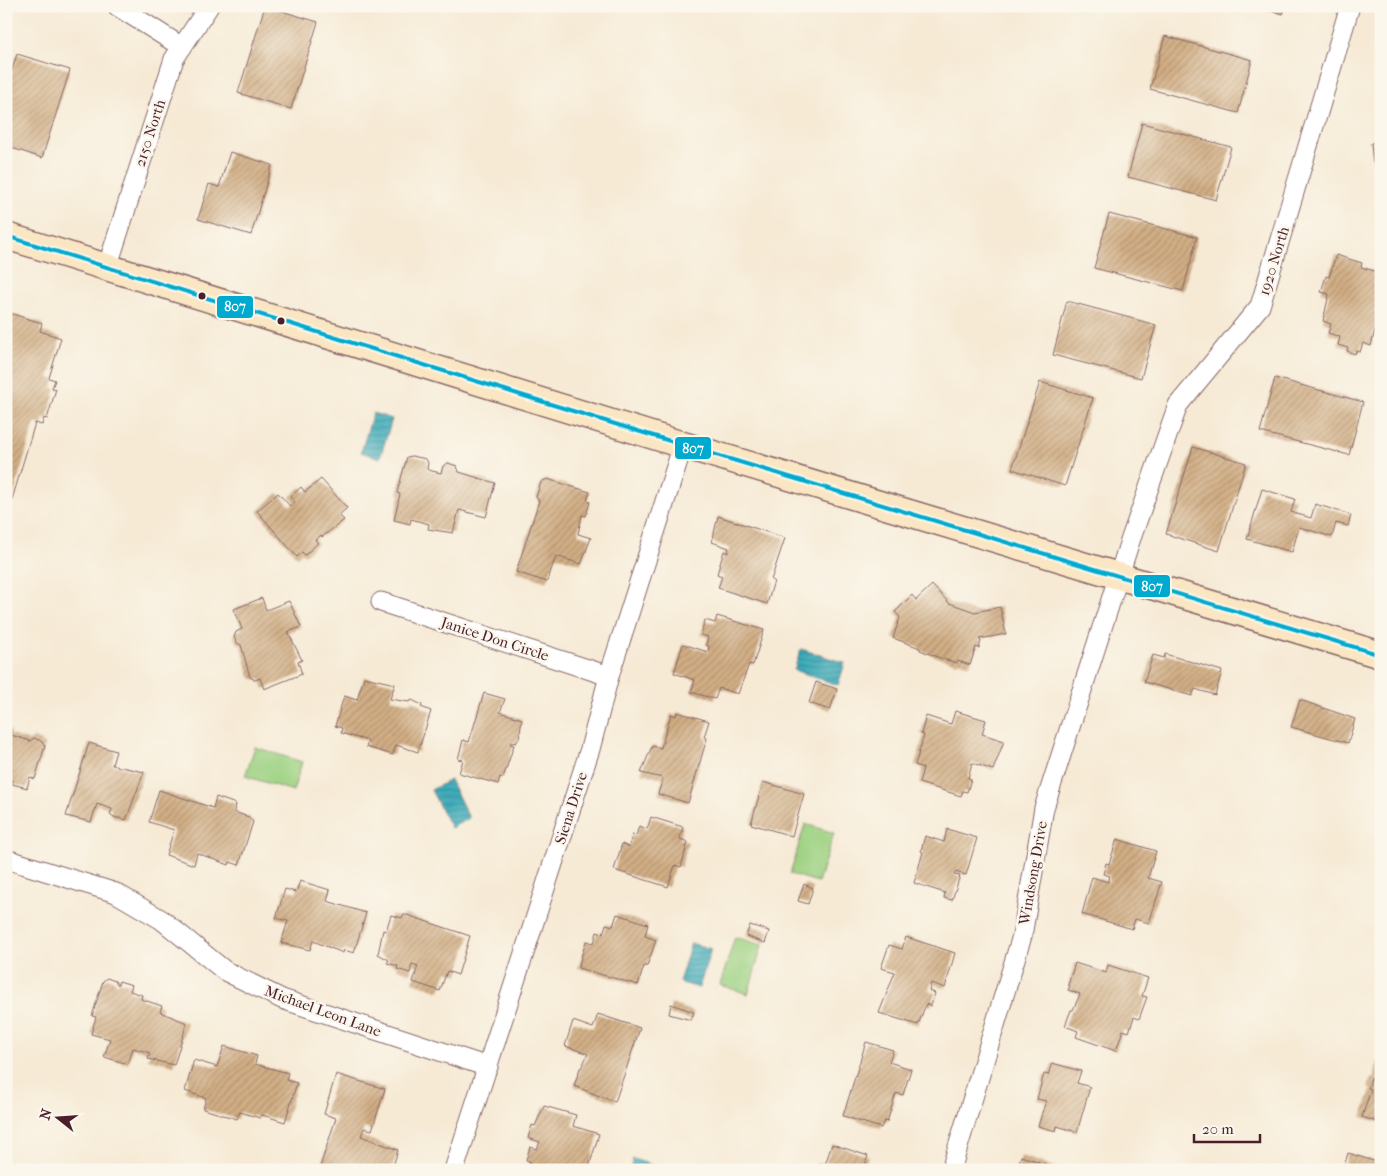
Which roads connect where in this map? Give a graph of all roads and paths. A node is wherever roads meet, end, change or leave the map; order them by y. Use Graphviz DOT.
graph roads {
  1 [pos="117,6"];
  2 [pos="208,6"];
  3 [pos="1350,6"];
  4 [pos="182,47"];
  5 [pos="6,236"];
  6 [pos="107,268"];
  7 [pos="683,445"];
  8 [pos="1118,576"];
  9 [pos="380,602"];
  10 [pos="1381,656"];
  11 [pos="608,676"];
  12 [pos="6,859"];
  13 [pos="488,1067"];
  14 [pos="454,1170"];
  15 [pos="951,1170"];
  1 -- 4 [label="street"];
  2 -- 4 [label="street, 2150 North"];
  3 -- 8 [label="street, 1920 North"];
  4 -- 6 [label="street, 2150 North"];
  5 -- 6 [label="main road"];
  6 -- 7 [label="main road"];
  7 -- 8 [label="main road"];
  7 -- 11 [label="street, Siena Drive"];
  8 -- 10 [label="main road"];
  8 -- 15 [label="street, Windsong Drive"];
  9 -- 11 [label="street, Janice Don Circle"];
  11 -- 13 [label="street, Siena Drive"];
  12 -- 13 [label="street, Michael Leon Lane"];
  13 -- 14 [label="street, Siena Drive"];
}
